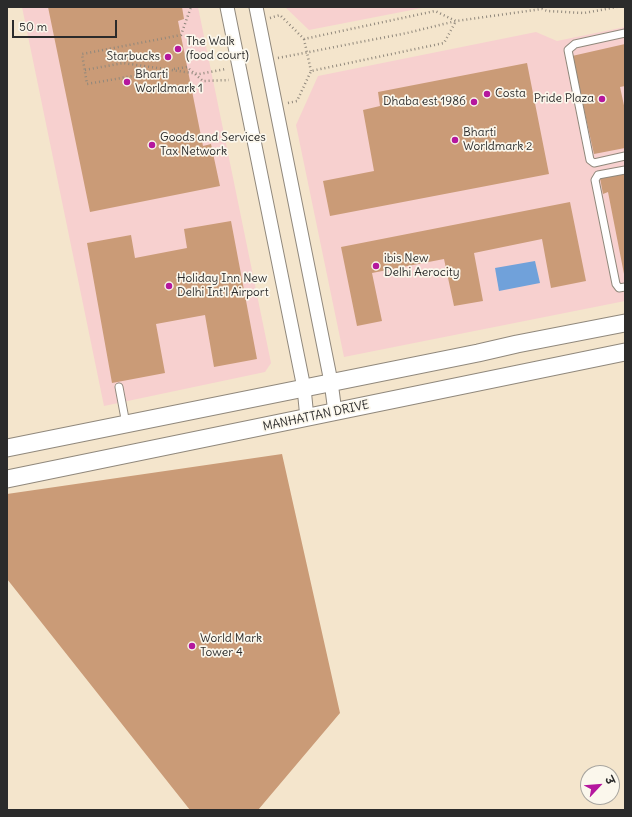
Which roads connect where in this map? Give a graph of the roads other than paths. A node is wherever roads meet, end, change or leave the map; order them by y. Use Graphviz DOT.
graph roads {
  1 [pos="227,7"];
  2 [pos="256,7"];
  3 [pos="625,33"];
  4 [pos="625,156"];
  5 [pos="625,170"];
  6 [pos="625,287"];
  7 [pos="625,324"];
  8 [pos="625,352"];
  9 [pos="331,382"];
  10 [pos="119,387"];
  11 [pos="304,388"];
  12 [pos="335,412"];
  13 [pos="307,418"];
  14 [pos="126,424"];
  15 [pos="7,448"];
  16 [pos="7,479"];
  1 -- 11 [label="street"];
  2 -- 9 [label="street"];
  3 -- 4 [label="lane"];
  5 -- 6 [label="lane"];
  7 -- 9 [label="street"];
  8 -- 12 [label="street, MANHATTAN DRIVE"];
  9 -- 11 [label="street"];
  9 -- 12 [label="street"];
  10 -- 14 [label="lane"];
  11 -- 13 [label="street"];
  11 -- 14 [label="street"];
  12 -- 13 [label="street, MANHATTAN DRIVE"];
  13 -- 16 [label="street, MANHATTAN DRIVE"];
  14 -- 15 [label="street"];
}
